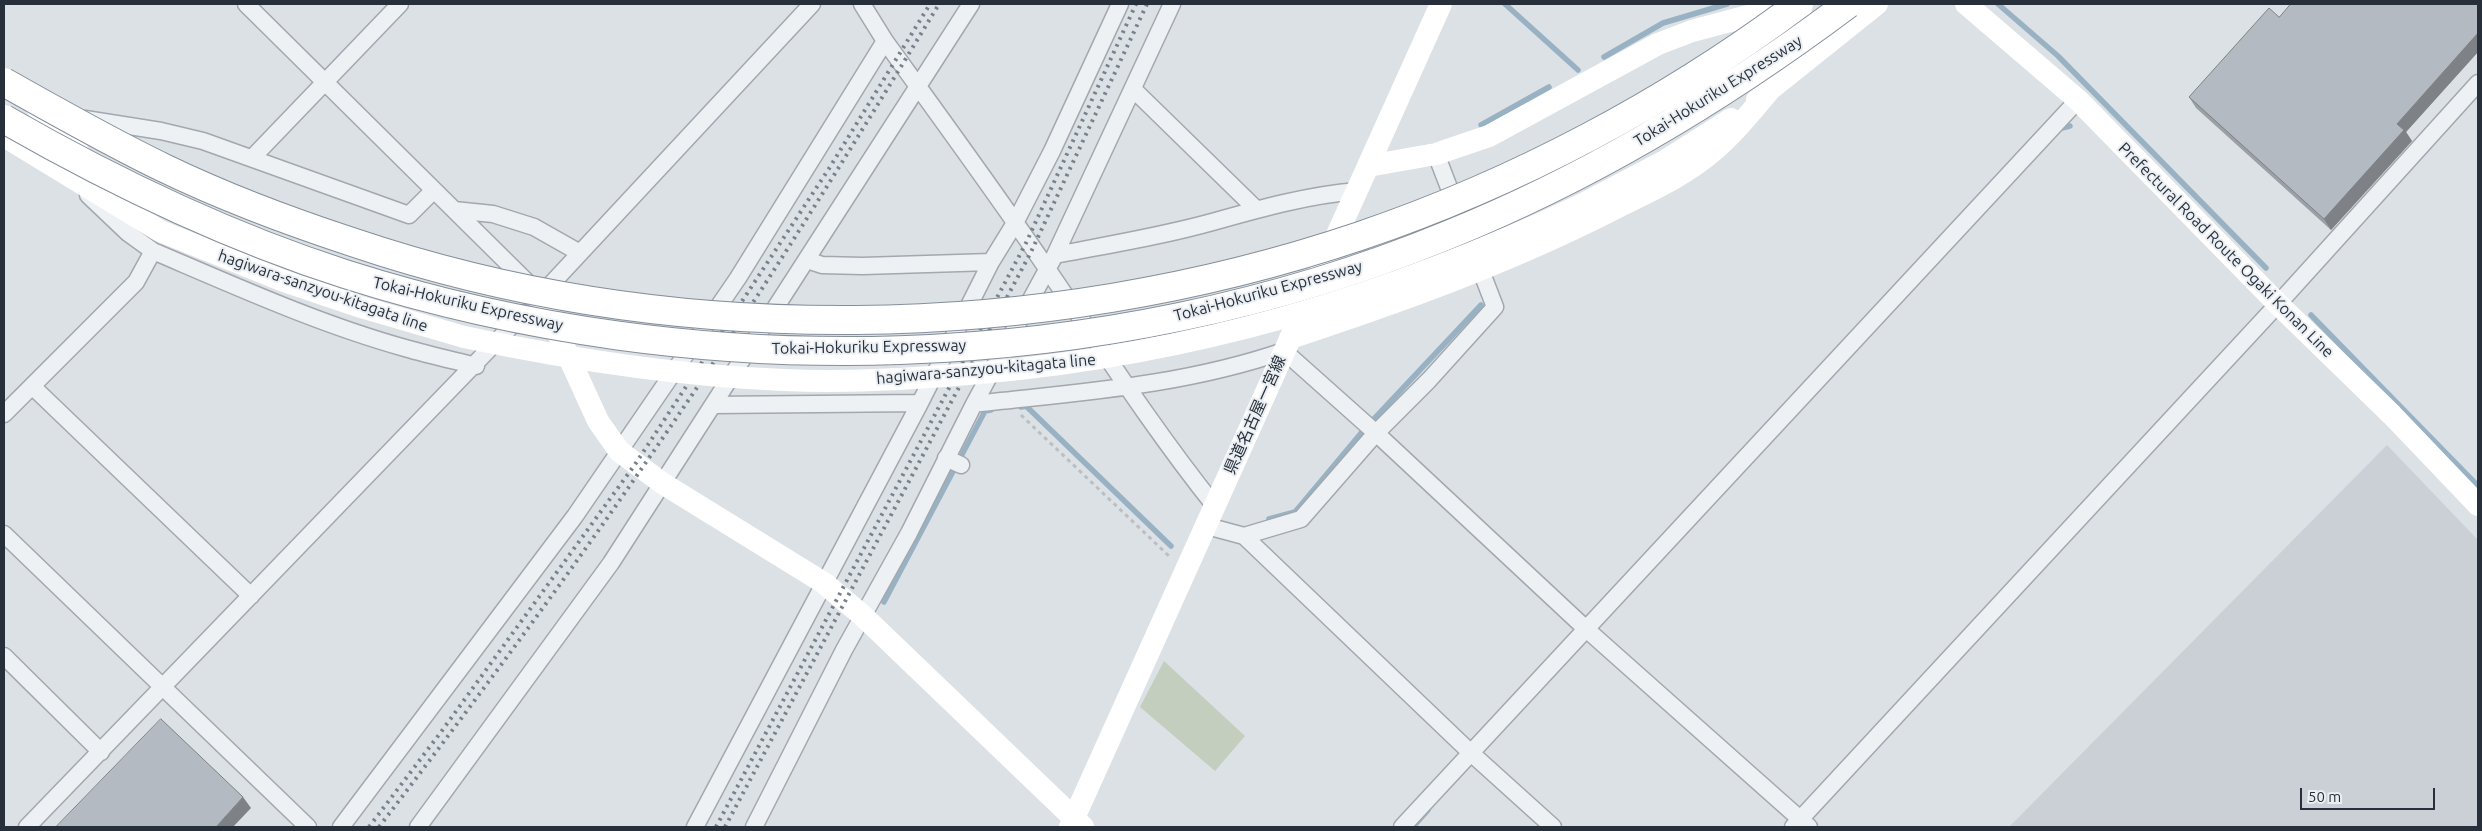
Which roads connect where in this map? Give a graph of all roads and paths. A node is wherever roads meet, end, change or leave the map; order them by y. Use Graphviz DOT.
graph roads {
  1 [pos="246,4"];
  2 [pos="400,4"];
  3 [pos="812,4"];
  4 [pos="862,4"];
  5 [pos="971,4"];
  6 [pos="1120,4"];
  7 [pos="1172,4"];
  8 [pos="1441,4"];
  9 [pos="1799,4"];
  10 [pos="1966,4"];
  11 [pos="1867,6"];
  12 [pos="1839,34"];
  13 [pos="885,41"];
  14 [pos="4,73"];
  15 [pos="324,81"];
  16 [pos="4,82"];
  17 [pos="2478,83"];
  18 [pos="918,87"];
  19 [pos="1133,89"];
  20 [pos="1768,92"];
  21 [pos="2078,100"];
  22 [pos="41,111"];
  23 [pos="4,119"];
  24 [pos="4,136"];
  25 [pos="1436,154"];
  26 [pos="253,157"];
  27 [pos="1368,166"];
  28 [pos="434,190"];
  29 [pos="1357,191"];
  30 [pos="1256,209"];
  31 [pos="454,210"];
  32 [pos="1015,223"];
  33 [pos="156,241"];
  34 [pos="580,253"];
  35 [pos="807,260"];
  36 [pos="991,262"];
  37 [pos="1051,262"];
  38 [pos="1482,270"];
  39 [pos="541,296"];
  40 [pos="2278,304"];
  41 [pos="1287,345"];
  42 [pos="476,366"];
  43 [pos="32,386"];
  44 [pos="1127,388"];
  45 [pos="920,403"];
  46 [pos="974,404"];
  47 [pos="713,405"];
  48 [pos="1018,412"];
  49 [pos="4,414"];
  50 [pos="1376,433"];
  51 [pos="619,450"];
  52 [pos="662,483"];
  53 [pos="1214,505"];
  54 [pos="2478,505"];
  55 [pos="1207,526"];
  56 [pos="4,534"];
  57 [pos="1244,536"];
  58 [pos="1186,572"];
  59 [pos="824,583"];
  60 [pos="251,596"];
  61 [pos="863,616"];
  62 [pos="1585,628"];
  63 [pos="4,656"];
  64 [pos="163,689"];
  65 [pos="101,752"];
  66 [pos="1471,753"];
  67 [pos="1075,824"];
  68 [pos="1801,825"];
  69 [pos="27,827"];
  70 [pos="308,827"];
  71 [pos="341,827"];
  72 [pos="418,827"];
  73 [pos="695,827"];
  74 [pos="754,827"];
  75 [pos="1402,827"];
  76 [pos="1554,827"];
  1 -- 15 [label="street"];
  2 -- 15 [label="street"];
  3 -- 34 [label="street"];
  4 -- 13 [label="street"];
  5 -- 18 [label="street"];
  6 -- 32 [label="street"];
  7 -- 19 [label="street"];
  8 -- 27 [label="main road, 県道名古屋一宮線"];
  9 -- 16 [label="highway, Tokai-Hokuriku Expressway, bridge"];
  10 -- 21 [label="main road, Prefectural Road Route Ogaki Konan Line"];
  11 -- 12 [label="main road, hagiwara-sanzyou-kitagata line"];
  11 -- 23 [label="highway, Tokai-Hokuriku Expressway, bridge"];
  12 -- 20 [label="main road, hagiwara-sanzyou-kitagata line"];
  12 -- 25 [label="main road"];
  13 -- 18 [label="street"];
  13 -- 51 [label="street"];
  14 -- 22 [label="main road, hagiwara-sanzyou-kitagata line"];
  15 -- 26 [label="street"];
  15 -- 28 [label="street"];
  17 -- 40 [label="street"];
  18 -- 32 [label="street"];
  18 -- 35 [label="street"];
  19 -- 30 [label="street"];
  19 -- 37 [label="street"];
  20 -- 33 [label="main road, hagiwara-sanzyou-kitagata line, bridge"];
  20 -- 38 [label="main road"];
  21 -- 40 [label="main road, Prefectural Road Route Ogaki Konan Line"];
  21 -- 62 [label="street"];
  22 -- 26 [label="street"];
  22 -- 33 [label="main road, hagiwara-sanzyou-kitagata line"];
  24 -- 33 [label="main road, hagiwara-sanzyou-kitagata line"];
  25 -- 27 [label="main road"];
  25 -- 38 [label="street"];
  26 -- 28 [label="street"];
  27 -- 29 [label="main road, 県道名古屋一宮線"];
  28 -- 31 [label="street"];
  29 -- 30 [label="street"];
  29 -- 41 [label="main road, 県道名古屋一宮線"];
  30 -- 37 [label="street"];
  31 -- 34 [label="street"];
  31 -- 39 [label="street"];
  32 -- 36 [label="street"];
  32 -- 37 [label="street"];
  33 -- 42 [label="street"];
  33 -- 43 [label="street"];
  34 -- 39 [label="street"];
  35 -- 36 [label="street"];
  35 -- 47 [label="street"];
  36 -- 45 [label="street"];
  37 -- 44 [label="street"];
  37 -- 46 [label="street"];
  38 -- 41 [label="main road"];
  38 -- 50 [label="street"];
  39 -- 42 [label="street"];
  39 -- 51 [label="main road"];
  40 -- 54 [label="main road, Prefectural Road Route Ogaki Konan Line"];
  40 -- 68 [label="street"];
  41 -- 44 [label="street"];
  41 -- 50 [label="street"];
  41 -- 53 [label="main road, 県道名古屋一宮線"];
  42 -- 60 [label="street"];
  43 -- 49 [label="street"];
  43 -- 60 [label="street"];
  44 -- 46 [label="street"];
  44 -- 53 [label="street"];
  45 -- 47 [label="street"];
  45 -- 59 [label="street"];
  46 -- 61 [label="street"];
  47 -- 52 [label="street"];
  48 -- 58 [label="path"];
  50 -- 57 [label="street"];
  50 -- 62 [label="street"];
  51 -- 52 [label="main road"];
  51 -- 71 [label="street"];
  52 -- 59 [label="main road"];
  52 -- 72 [label="street"];
  53 -- 55 [label="main road, 県道名古屋一宮線"];
  55 -- 57 [label="street"];
  55 -- 58 [label="main road, 県道名古屋一宮線"];
  56 -- 64 [label="street"];
  57 -- 66 [label="street"];
  58 -- 67 [label="main road, 県道名古屋一宮線"];
  59 -- 61 [label="main road"];
  59 -- 73 [label="street"];
  60 -- 64 [label="street"];
  61 -- 67 [label="main road"];
  61 -- 74 [label="street"];
  62 -- 66 [label="street"];
  62 -- 68 [label="street"];
  63 -- 65 [label="street"];
  64 -- 65 [label="street"];
  64 -- 70 [label="street"];
  65 -- 69 [label="street"];
  66 -- 75 [label="street"];
  66 -- 76 [label="street"];
}
